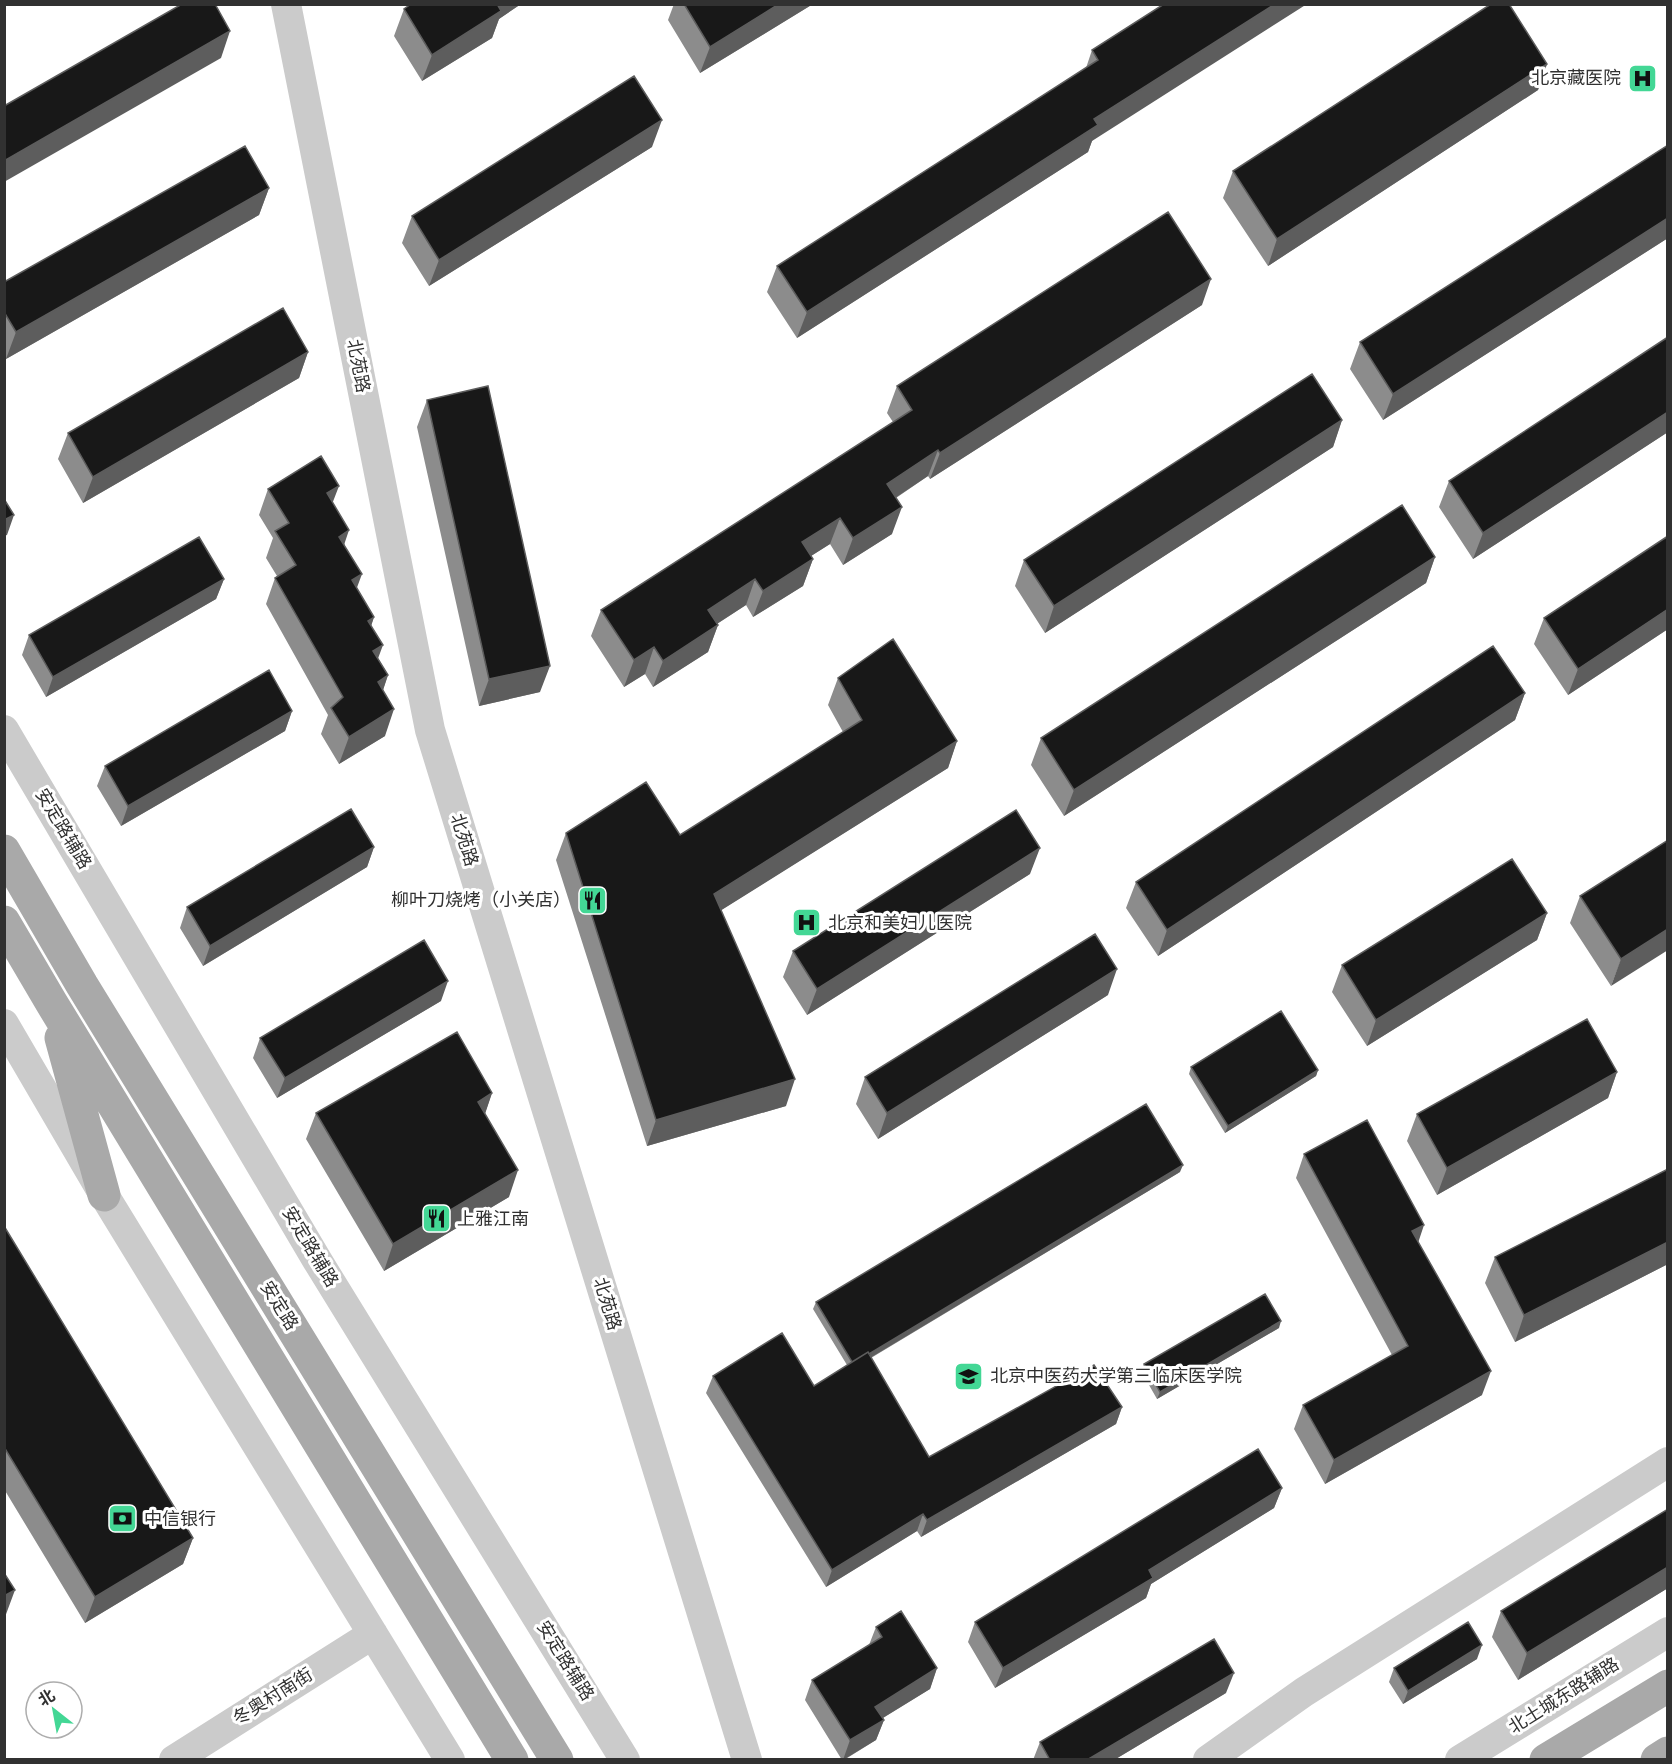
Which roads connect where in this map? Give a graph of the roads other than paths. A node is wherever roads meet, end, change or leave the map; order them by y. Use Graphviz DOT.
graph roads {
  1 [pos="286,4"];
  2 [pos="4,730"];
  3 [pos="4,851"];
  4 [pos="4,922"];
  5 [pos="51,1002"];
  6 [pos="4,1024"];
  7 [pos="104,1196"];
  8 [pos="1668,1462"];
  9 [pos="1668,1632"];
  10 [pos="373,1634"];
  11 [pos="1668,1686"];
  12 [pos="1668,1753"];
  13 [pos="174,1760"];
  14 [pos="450,1760"];
  15 [pos="512,1760"];
  16 [pos="557,1760"];
  17 [pos="625,1760"];
  18 [pos="747,1760"];
  19 [pos="1209,1760"];
  20 [pos="1460,1760"];
  21 [pos="1546,1760"];
  22 [pos="1657,1760"];
  1 -- 18 [label="street, 北苑路"];
  2 -- 17 [label="street, 安定路辅路"];
  3 -- 16 [label="main road, 安定路"];
  4 -- 5 [label="main road, 安定路"];
  5 -- 7 [label="main road"];
  5 -- 15 [label="main road, 安定路"];
  6 -- 7 [label="street"];
  7 -- 10 [label="street"];
  8 -- 19 [label="street"];
  9 -- 20 [label="street, 北土城东路辅路"];
  10 -- 13 [label="street, 冬奥村南街"];
  10 -- 14 [label="street"];
  11 -- 21 [label="main road"];
  12 -- 22 [label="main road"];
}
